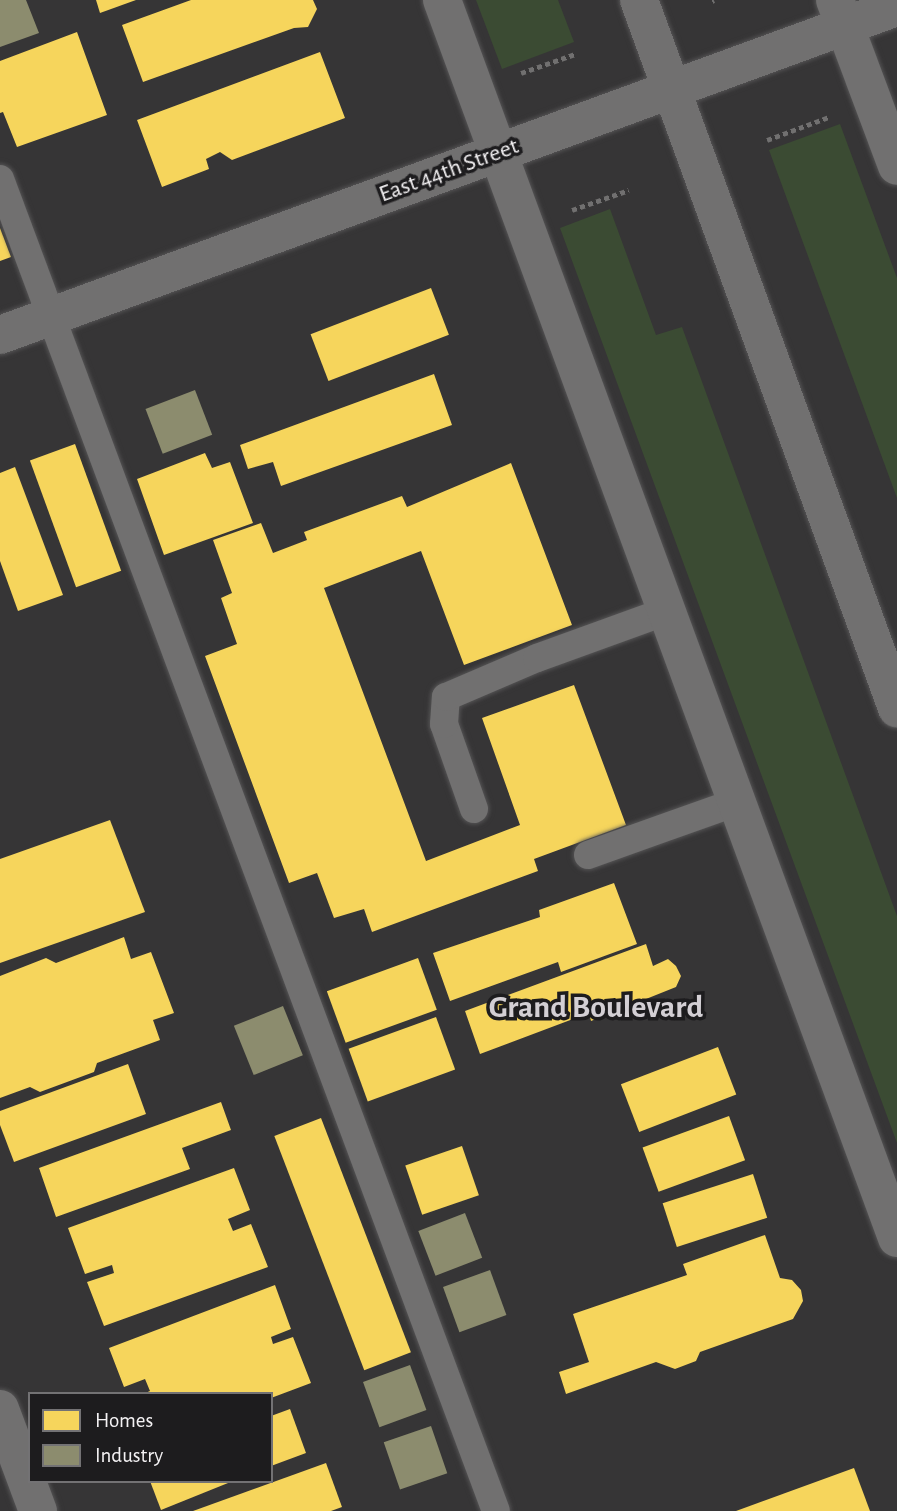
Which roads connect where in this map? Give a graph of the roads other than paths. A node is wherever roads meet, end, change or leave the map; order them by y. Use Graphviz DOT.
graph roads {
  1 [pos="442,0"];
  2 [pos="639,0"];
  3 [pos="897,7"];
  4 [pos="840,13"];
  5 [pos="673,89"];
  6 [pos="498,153"];
  7 [pos="897,166"];
  8 [pos="0,179"];
  9 [pos="51,317"];
  10 [pos="0,335"];
  11 [pos="667,611"];
  12 [pos="897,709"];
  13 [pos="737,802"];
  14 [pos="474,809"];
  15 [pos="588,855"];
  16 [pos="897,1238"];
  17 [pos="0,1409"];
  18 [pos="38,1511"];
  19 [pos="496,1511"];
  1 -- 6 [label="street"];
  2 -- 5 [label="street"];
  3 -- 4 [label="street, East 44th Street"];
  4 -- 5 [label="street, East 44th Street"];
  4 -- 7 [label="street"];
  5 -- 6 [label="street, East 44th Street"];
  5 -- 12 [label="street"];
  6 -- 9 [label="street, East 44th Street"];
  6 -- 11 [label="street"];
  8 -- 9 [label="lane"];
  9 -- 10 [label="street, East 44th Street"];
  9 -- 19 [label="lane"];
  11 -- 13 [label="street"];
  11 -- 14 [label="lane"];
  13 -- 15 [label="lane"];
  13 -- 16 [label="street"];
  17 -- 18 [label="street"];
}
